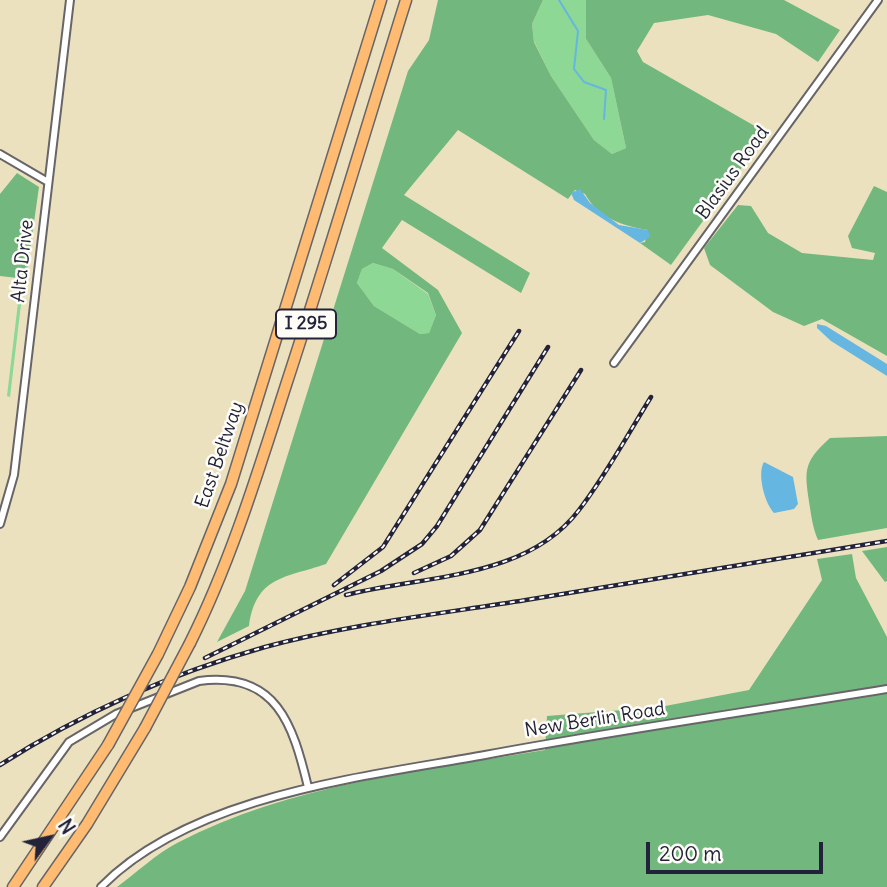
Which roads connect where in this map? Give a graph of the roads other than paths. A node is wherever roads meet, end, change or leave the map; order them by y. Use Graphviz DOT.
graph roads {
  1 [pos="70,0"];
  2 [pos="381,0"];
  3 [pos="406,0"];
  4 [pos="878,0"];
  5 [pos="0,154"];
  6 [pos="48,182"];
  7 [pos="614,363"];
  8 [pos="0,524"];
  9 [pos="887,690"];
  10 [pos="308,787"];
  11 [pos="0,837"];
  12 [pos="14,886"];
  13 [pos="44,887"];
  14 [pos="101,887"];
  1 -- 6 [label="street, Alta Drive"];
  2 -- 12 [label="highway, East Beltway / I 295, bridge"];
  3 -- 13 [label="highway, I 295, bridge"];
  4 -- 7 [label="street, Blasius Road"];
  5 -- 6 [label="street"];
  6 -- 8 [label="street, Alta Drive"];
  9 -- 10 [label="street, New Berlin Road"];
  10 -- 11 [label="street"];
  10 -- 14 [label="street, New Berlin Road"];
}
